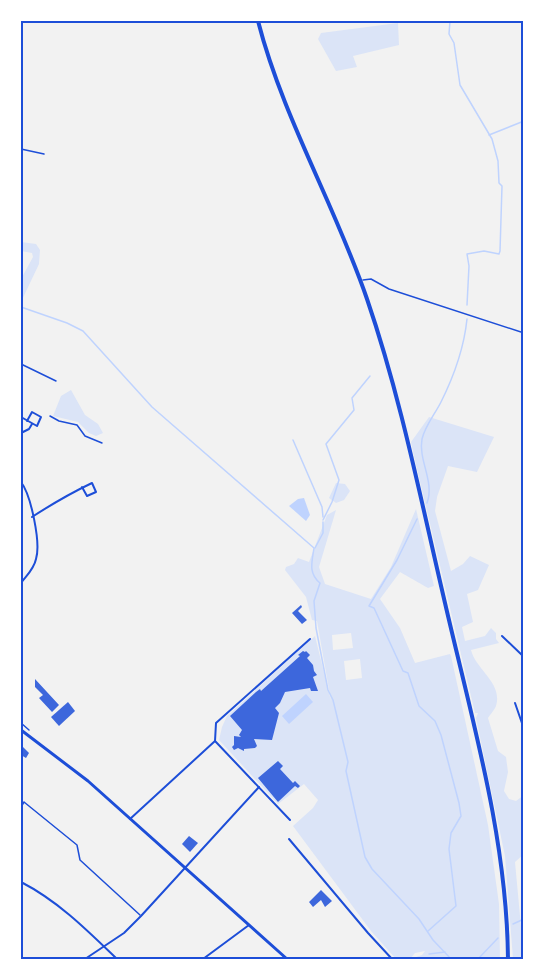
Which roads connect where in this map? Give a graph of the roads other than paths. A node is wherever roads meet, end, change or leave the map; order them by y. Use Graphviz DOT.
graph roads {
  1 [pos="258,21"];
  2 [pos="21,149"];
  3 [pos="44,154"];
  4 [pos="21,364"];
  5 [pos="56,381"];
  6 [pos="21,417"];
  7 [pos="27,421"];
  8 [pos="32,423"];
  9 [pos="21,433"];
  10 [pos="21,482"];
  11 [pos="82,487"];
  12 [pos="32,517"];
  13 [pos="21,582"];
  14 [pos="502,636"];
  15 [pos="310,639"];
  16 [pos="524,657"];
  17 [pos="515,703"];
  18 [pos="523,720"];
  19 [pos="524,729"];
  20 [pos="21,730"];
  21 [pos="215,741"];
  22 [pos="259,787"];
  23 [pos="21,807"];
  24 [pos="130,819"];
  25 [pos="290,820"];
  26 [pos="289,839"];
  27 [pos="185,868"];
  28 [pos="21,882"];
  29 [pos="141,916"];
  30 [pos="249,925"];
  31 [pos="105,947"];
  32 [pos="85,959"];
  33 [pos="117,959"];
  34 [pos="203,959"];
  35 [pos="287,959"];
  36 [pos="392,959"];
  37 [pos="508,959"];
  1 -- 37 [label="main road"];
  2 -- 3 [label="lane"];
  4 -- 5 [label="lane"];
  6 -- 7 [label="street"];
  7 -- 8 [label="street"];
  7 -- 8 [label="street"];
  8 -- 9 [label="street"];
  10 -- 12 [label="street"];
  11 -- 11 [label="street"];
  11 -- 12 [label="street"];
  12 -- 13 [label="street"];
  14 -- 16 [label="street"];
  15 -- 21 [label="street"];
  17 -- 18 [label="street"];
  18 -- 19 [label="street"];
  20 -- 24 [label="main road"];
  21 -- 22 [label="street"];
  21 -- 24 [label="street"];
  22 -- 25 [label="street"];
  22 -- 27 [label="street"];
  23 -- 29 [label="lane"];
  24 -- 27 [label="main road"];
  26 -- 36 [label="street"];
  27 -- 29 [label="street"];
  27 -- 30 [label="main road"];
  28 -- 31 [label="street"];
  29 -- 31 [label="street"];
  30 -- 34 [label="street"];
  30 -- 35 [label="main road"];
  31 -- 32 [label="street"];
  31 -- 33 [label="street"];
}
